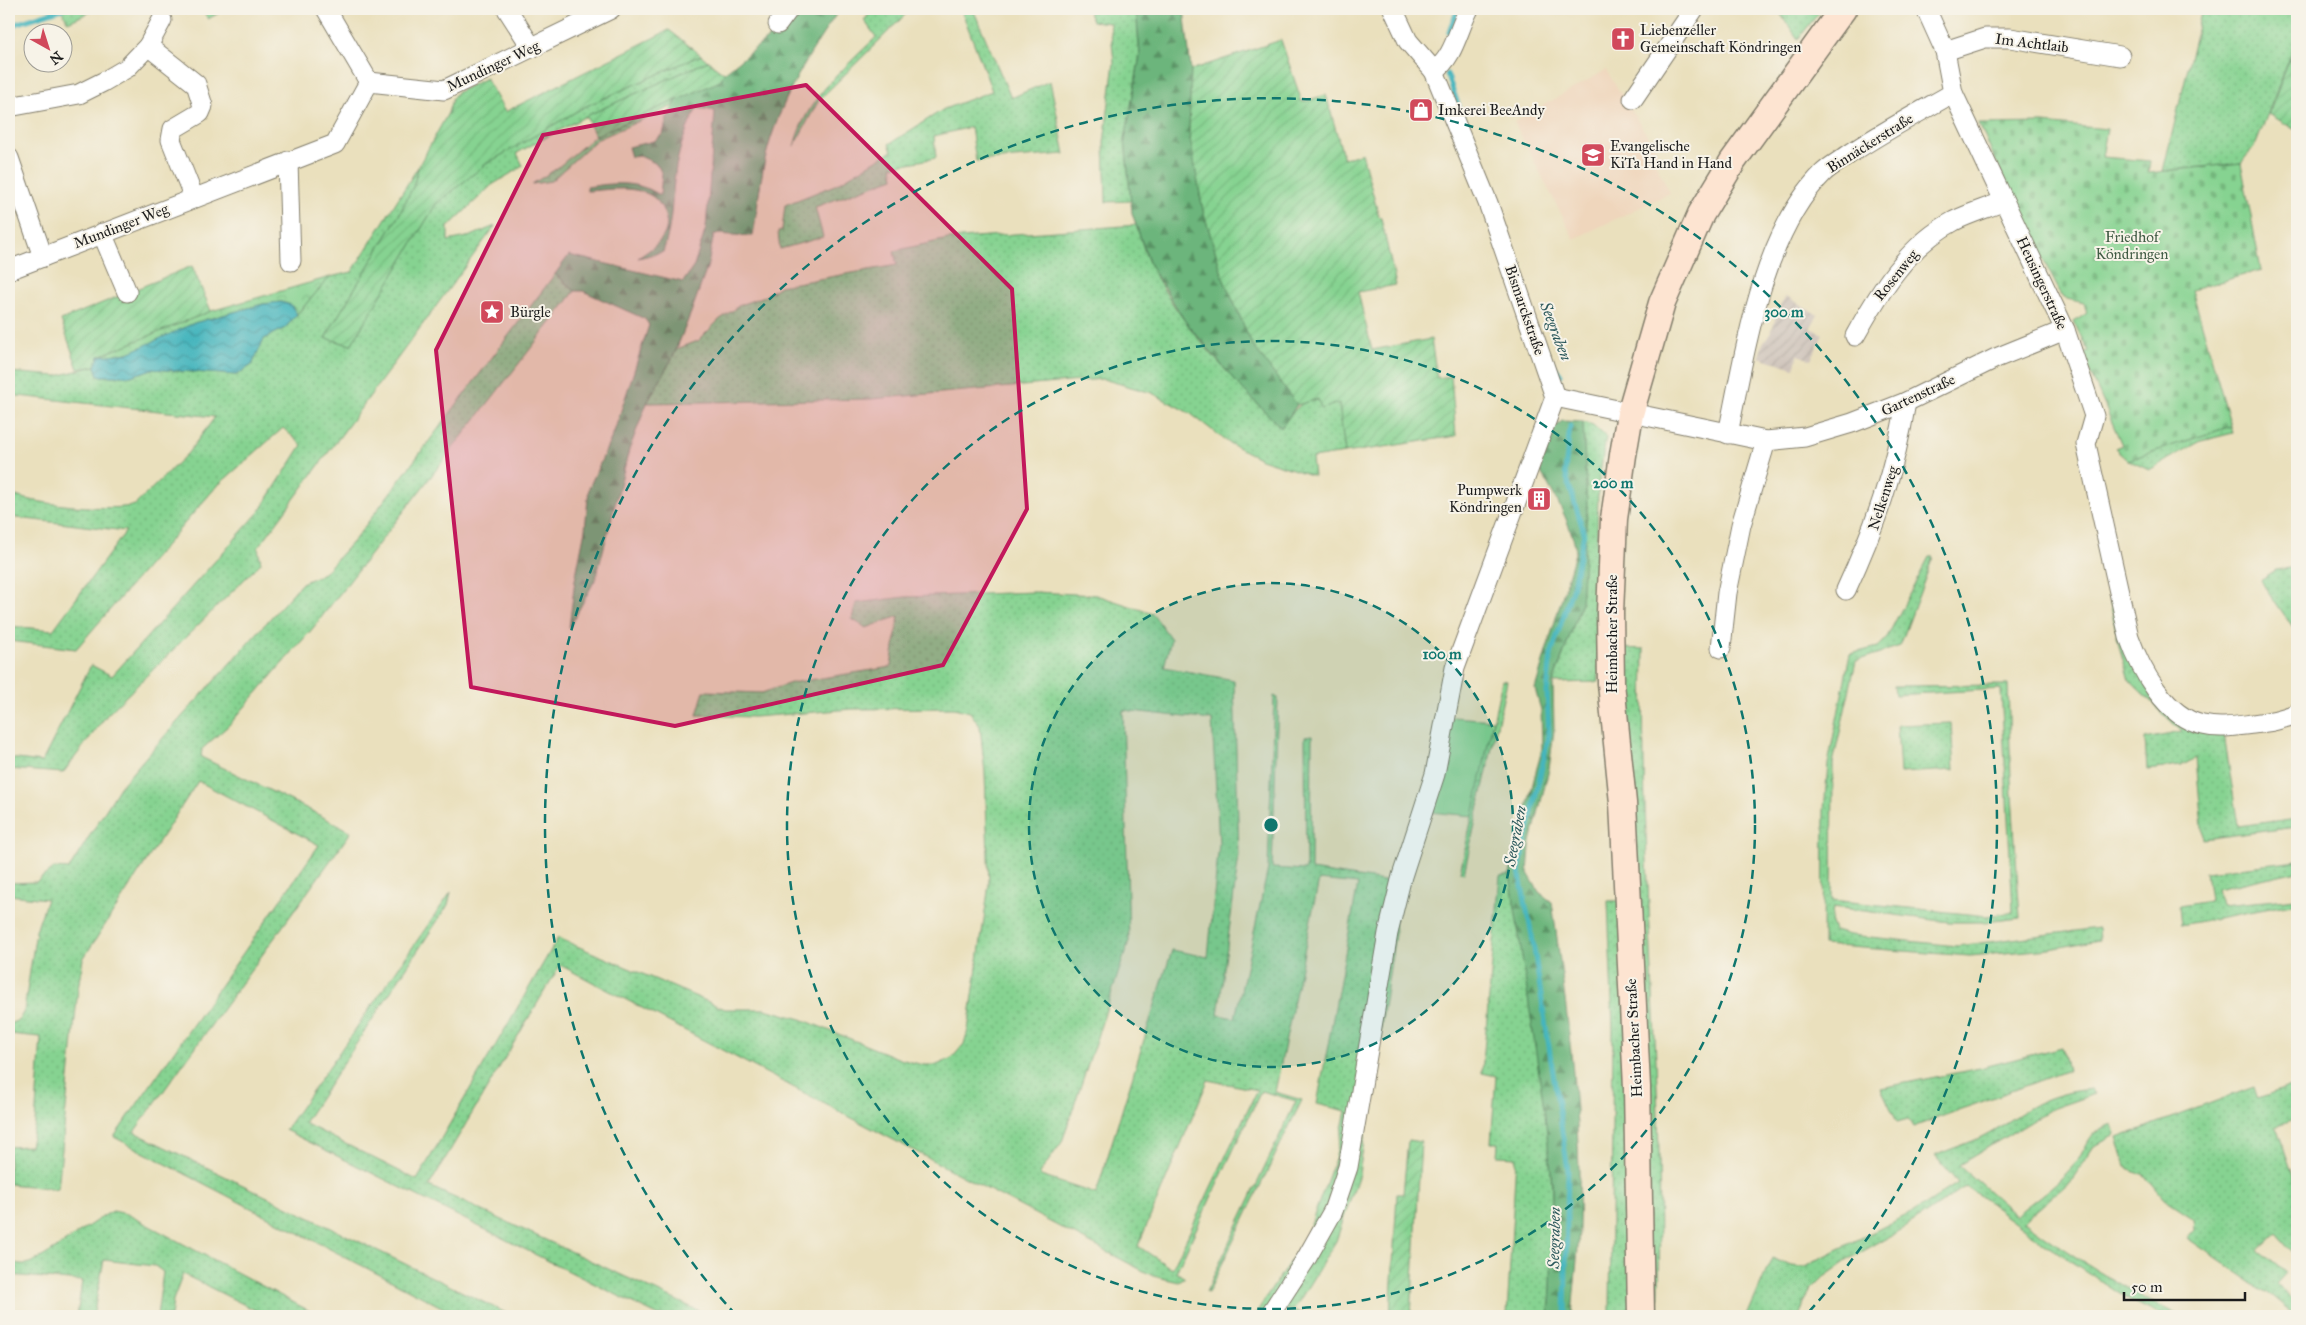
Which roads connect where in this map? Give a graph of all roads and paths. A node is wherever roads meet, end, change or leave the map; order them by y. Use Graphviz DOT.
graph roads {
  1 [pos="326,9"];
  2 [pos="508,9"];
  3 [pos="611,9"];
  4 [pos="789,9"];
  5 [pos="1394,9"];
  6 [pos="1469,9"];
  7 [pos="1694,9"];
  8 [pos="1843,9"];
  9 [pos="1926,9"];
  10 [pos="162,20"];
  11 [pos="778,24"];
  12 [pos="148,46"];
  13 [pos="532,48"];
  14 [pos="1945,51"];
  15 [pos="2120,56"];
  16 [pos="1434,71"];
  17 [pos="369,82"];
  18 [pos="1953,93"];
  19 [pos="1633,99"];
  20 [pos="9,107"];
  21 [pos="288,161"];
  22 [pos="10,168"];
  23 [pos="194,198"];
  24 [pos="2004,201"];
  25 [pos="102,233"];
  26 [pos="43,257"];
  27 [pos="291,261"];
  28 [pos="9,270"];
  29 [pos="126,292"];
  30 [pos="2065,330"];
  31 [pos="1855,336"];
  32 [pos="1555,397"];
  33 [pos="1906,402"];
  34 [pos="1630,414"];
  35 [pos="1728,434"];
  36 [pos="1766,440"];
  37 [pos="1846,590"];
  38 [pos="1721,648"];
  39 [pos="2297,713"];
  40 [pos="1269,1316"];
  41 [pos="1641,1316"];
  1 -- 17 [label="street"];
  2 -- 13 [label="street"];
  3 -- 13 [label="street, Mundinger Weg"];
  4 -- 11 [label="street"];
  5 -- 16 [label="street, Bismarckstraße"];
  6 -- 16 [label="street"];
  7 -- 19 [label="street"];
  8 -- 34 [label="street, Heimbacher Straße"];
  9 -- 14 [label="street, Heusingerstraße"];
  10 -- 12 [label="street"];
  12 -- 20 [label="street"];
  12 -- 23 [label="street"];
  13 -- 17 [label="street, Mundinger Weg"];
  14 -- 15 [label="street, Im Achtlaib"];
  14 -- 18 [label="street, Heusingerstraße"];
  16 -- 32 [label="street, Bismarckstraße"];
  17 -- 21 [label="street, Mundinger Weg"];
  18 -- 24 [label="street, Heusingerstraße"];
  18 -- 35 [label="street, Binnäckerstraße"];
  21 -- 23 [label="street, Mundinger Weg"];
  21 -- 27 [label="street"];
  22 -- 26 [label="street"];
  23 -- 25 [label="street, Mundinger Weg"];
  24 -- 30 [label="street, Heusingerstraße"];
  24 -- 31 [label="street, Rosenweg"];
  25 -- 26 [label="street, Mundinger Weg"];
  25 -- 29 [label="street"];
  26 -- 28 [label="street, Mundinger Weg"];
  30 -- 33 [label="street, Gartenstraße"];
  30 -- 39 [label="street, Heusingerstraße"];
  32 -- 34 [label="street, Gartenstraße"];
  32 -- 40 [label="street"];
  33 -- 36 [label="street, Gartenstraße"];
  33 -- 37 [label="street, Nelkenweg"];
  34 -- 35 [label="street, Gartenstraße"];
  34 -- 41 [label="street, Heimbacher Straße"];
  35 -- 36 [label="street, Gartenstraße"];
  36 -- 38 [label="street"];
}
